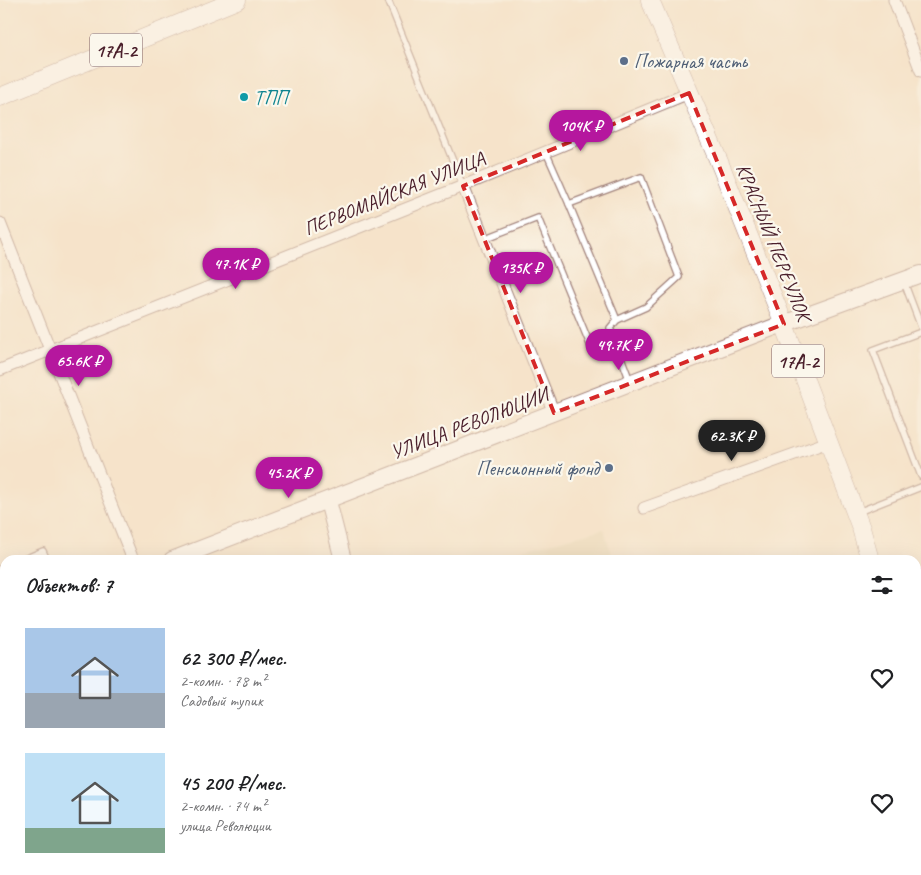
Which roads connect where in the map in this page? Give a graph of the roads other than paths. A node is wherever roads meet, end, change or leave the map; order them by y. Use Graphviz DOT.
graph roads {
  1 [pos="237,0"];
  2 [pos="388,0"];
  3 [pos="650,0"];
  4 [pos="894,0"];
  5 [pos="918,54"];
  6 [pos="921,71"];
  7 [pos="689,94"];
  8 [pos="0,97"];
  9 [pos="546,152"];
  10 [pos="463,186"];
  11 [pos="569,204"];
  12 [pos="0,223"];
  13 [pos="484,239"];
  14 [pos="921,274"];
  15 [pos="903,280"];
  16 [pos="617,320"];
  17 [pos="784,324"];
  18 [pos="921,327"];
  19 [pos="921,332"];
  20 [pos="616,346"];
  21 [pos="50,349"];
  22 [pos="0,370"];
  23 [pos="631,383"];
  24 [pos="554,413"];
  25 [pos="828,442"];
  26 [pos="921,476"];
  27 [pos="921,487"];
  28 [pos="328,501"];
  29 [pos="644,508"];
  30 [pos="855,512"];
  31 [pos="34,555"];
  32 [pos="45,555"];
  33 [pos="131,555"];
  34 [pos="185,555"];
  35 [pos="343,555"];
  36 [pos="868,555"];
  1 -- 8 [label="main road, 17А-2"];
  2 -- 10 [label="lane"];
  3 -- 7 [label="main road, КРАСНЫЙ ПЕРЕУЛОК / 17А-2"];
  4 -- 5 [label="street"];
  5 -- 6 [label="street"];
  7 -- 9 [label="street, ПЕРВОМАЙСКАЯ УЛИЦА"];
  7 -- 17 [label="main road, КРАСНЫЙ ПЕРЕУЛОК / 17А-2"];
  9 -- 10 [label="street, ПЕРВОМАЙСКАЯ УЛИЦА"];
  9 -- 11 [label="lane"];
  10 -- 13 [label="street"];
  10 -- 21 [label="street, ПЕРВОМАЙСКАЯ УЛИЦА"];
  11 -- 16 [label="lane"];
  11 -- 16 [label="lane"];
  12 -- 21 [label="street"];
  13 -- 20 [label="lane"];
  13 -- 24 [label="street"];
  14 -- 15 [label="street, УЛИЦА РЕВОЛЮЦИИ"];
  15 -- 17 [label="street, УЛИЦА РЕВОЛЮЦИИ"];
  15 -- 18 [label="lane"];
  16 -- 20 [label="lane"];
  17 -- 23 [label="street, УЛИЦА РЕВОЛЮЦИИ"];
  17 -- 25 [label="main road, КРАСНЫЙ ПЕРЕУЛОК / 17А-2"];
  19 -- 26 [label="lane"];
  20 -- 23 [label="lane"];
  21 -- 22 [label="street, ПЕРВОМАЙСКАЯ УЛИЦА"];
  21 -- 33 [label="street"];
  23 -- 24 [label="street, УЛИЦА РЕВОЛЮЦИИ"];
  24 -- 28 [label="street, УЛИЦА РЕВОЛЮЦИИ"];
  25 -- 29 [label="street"];
  25 -- 30 [label="main road, КРАСНЫЙ ПЕРЕУЛОК / 17А-2"];
  27 -- 30 [label="lane"];
  28 -- 34 [label="street, УЛИЦА РЕВОЛЮЦИИ"];
  28 -- 35 [label="street"];
  30 -- 36 [label="main road, КРАСНЫЙ ПЕРЕУЛОК / 17А-2"];
  31 -- 32 [label="lane"];
}
